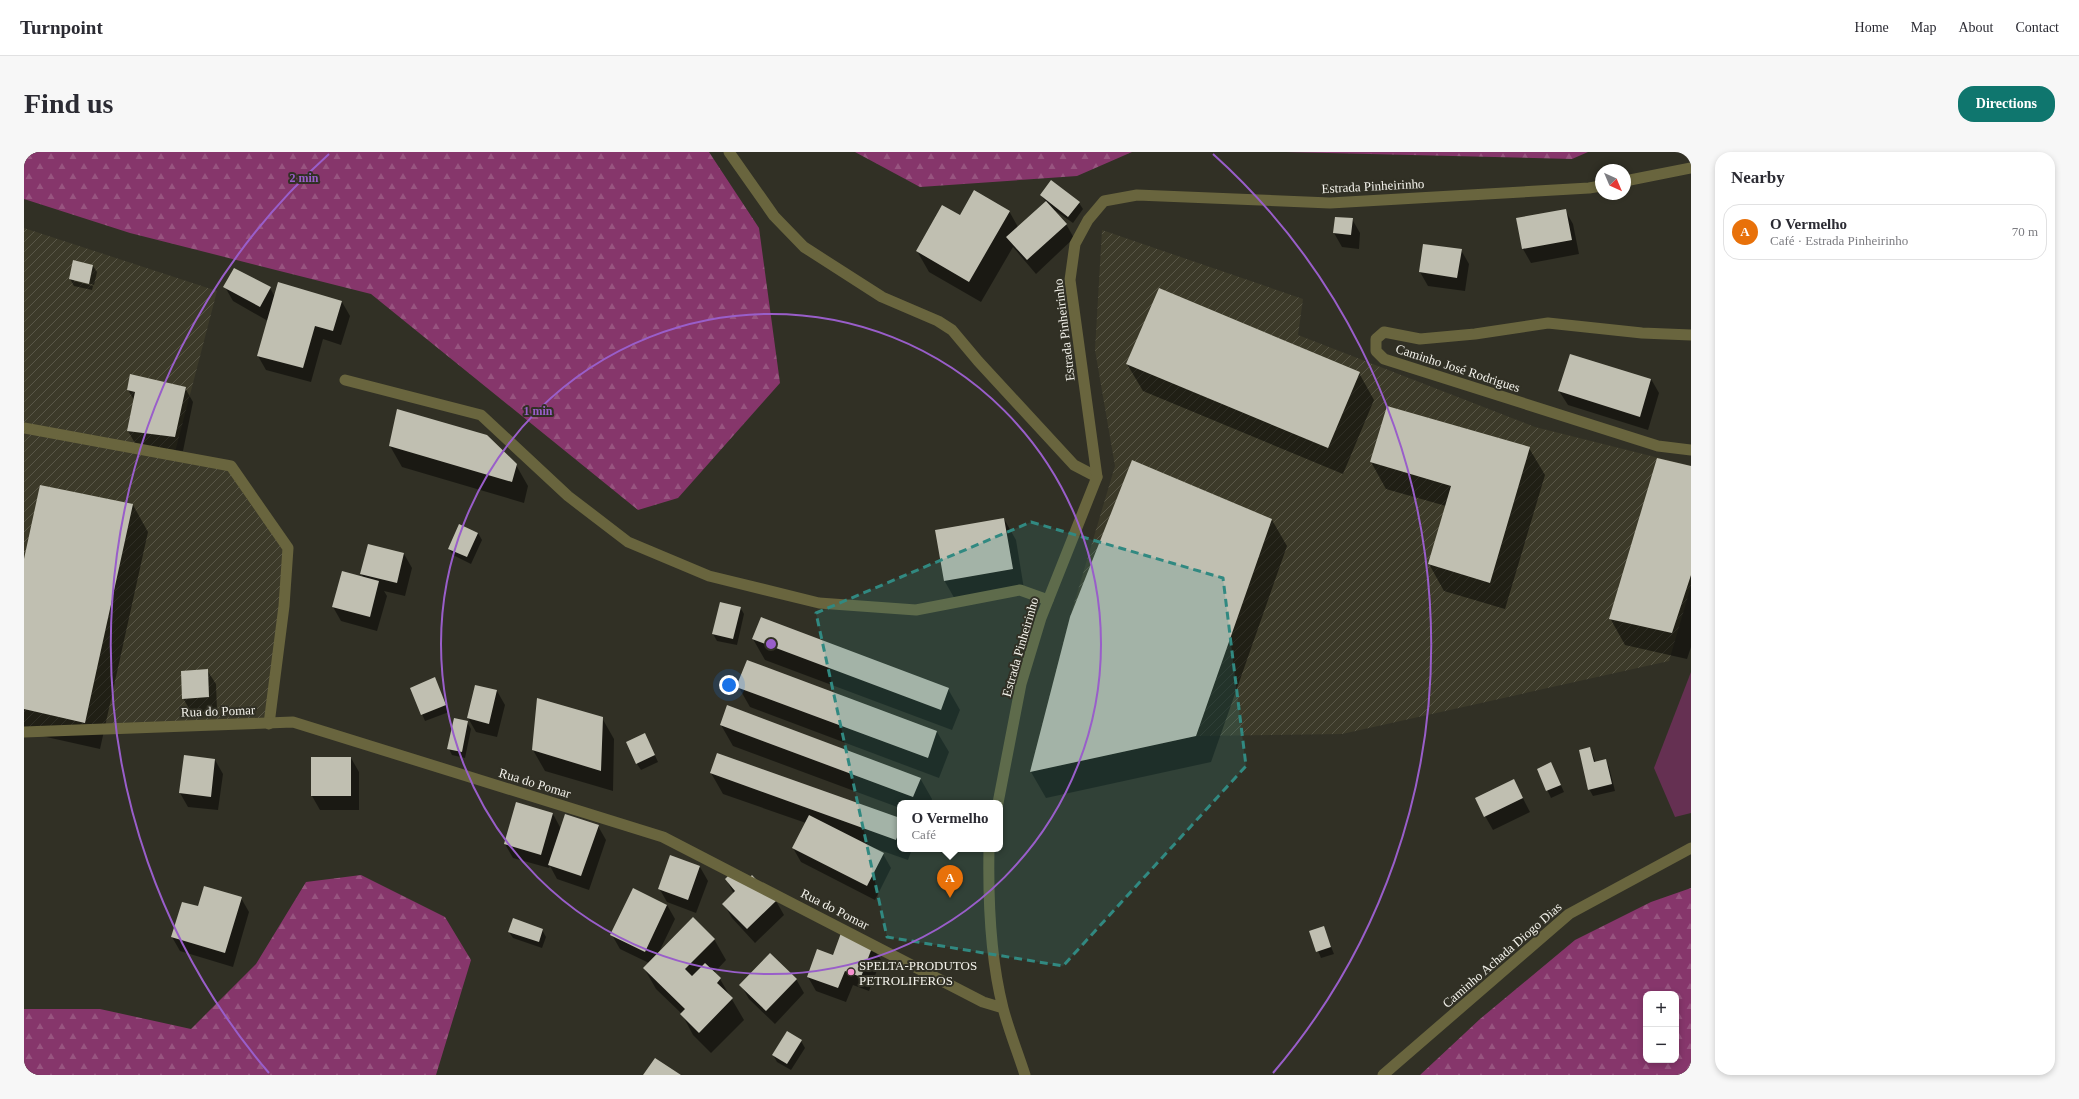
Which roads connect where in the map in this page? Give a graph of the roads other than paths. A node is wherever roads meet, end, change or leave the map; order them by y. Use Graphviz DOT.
graph roads {
  1 [pos="729,152"];
  2 [pos="1691,168"];
  3 [pos="1631,180"];
  4 [pos="1595,187"];
  5 [pos="1691,335"];
  6 [pos="345,380"];
  7 [pos="24,428"];
  8 [pos="1691,450"];
  9 [pos="1097,477"];
  10 [pos="1048,600"];
  11 [pos="269,724"];
  12 [pos="24,732"];
  13 [pos="999,800"];
  14 [pos="1691,848"];
  15 [pos="989,852"];
  16 [pos="1003,1008"];
  17 [pos="1025,1075"];
  18 [pos="1383,1075"];
  1 -- 9 [label="street"];
  2 -- 3 [label="street"];
  4 -- 9 [label="street, Estrada Pinheirinho"];
  5 -- 8 [label="street, Caminho José Rodrigues"];
  6 -- 10 [label="street"];
  7 -- 11 [label="street"];
  9 -- 10 [label="street, Estrada Pinheirinho"];
  10 -- 13 [label="street, Estrada Pinheirinho"];
  11 -- 12 [label="street, Rua do Pomar"];
  11 -- 16 [label="street, Rua do Pomar"];
  14 -- 18 [label="street, Caminho Achada Diogo Dias"];
  15 -- 16 [label="street"];
  16 -- 17 [label="street"];
}
